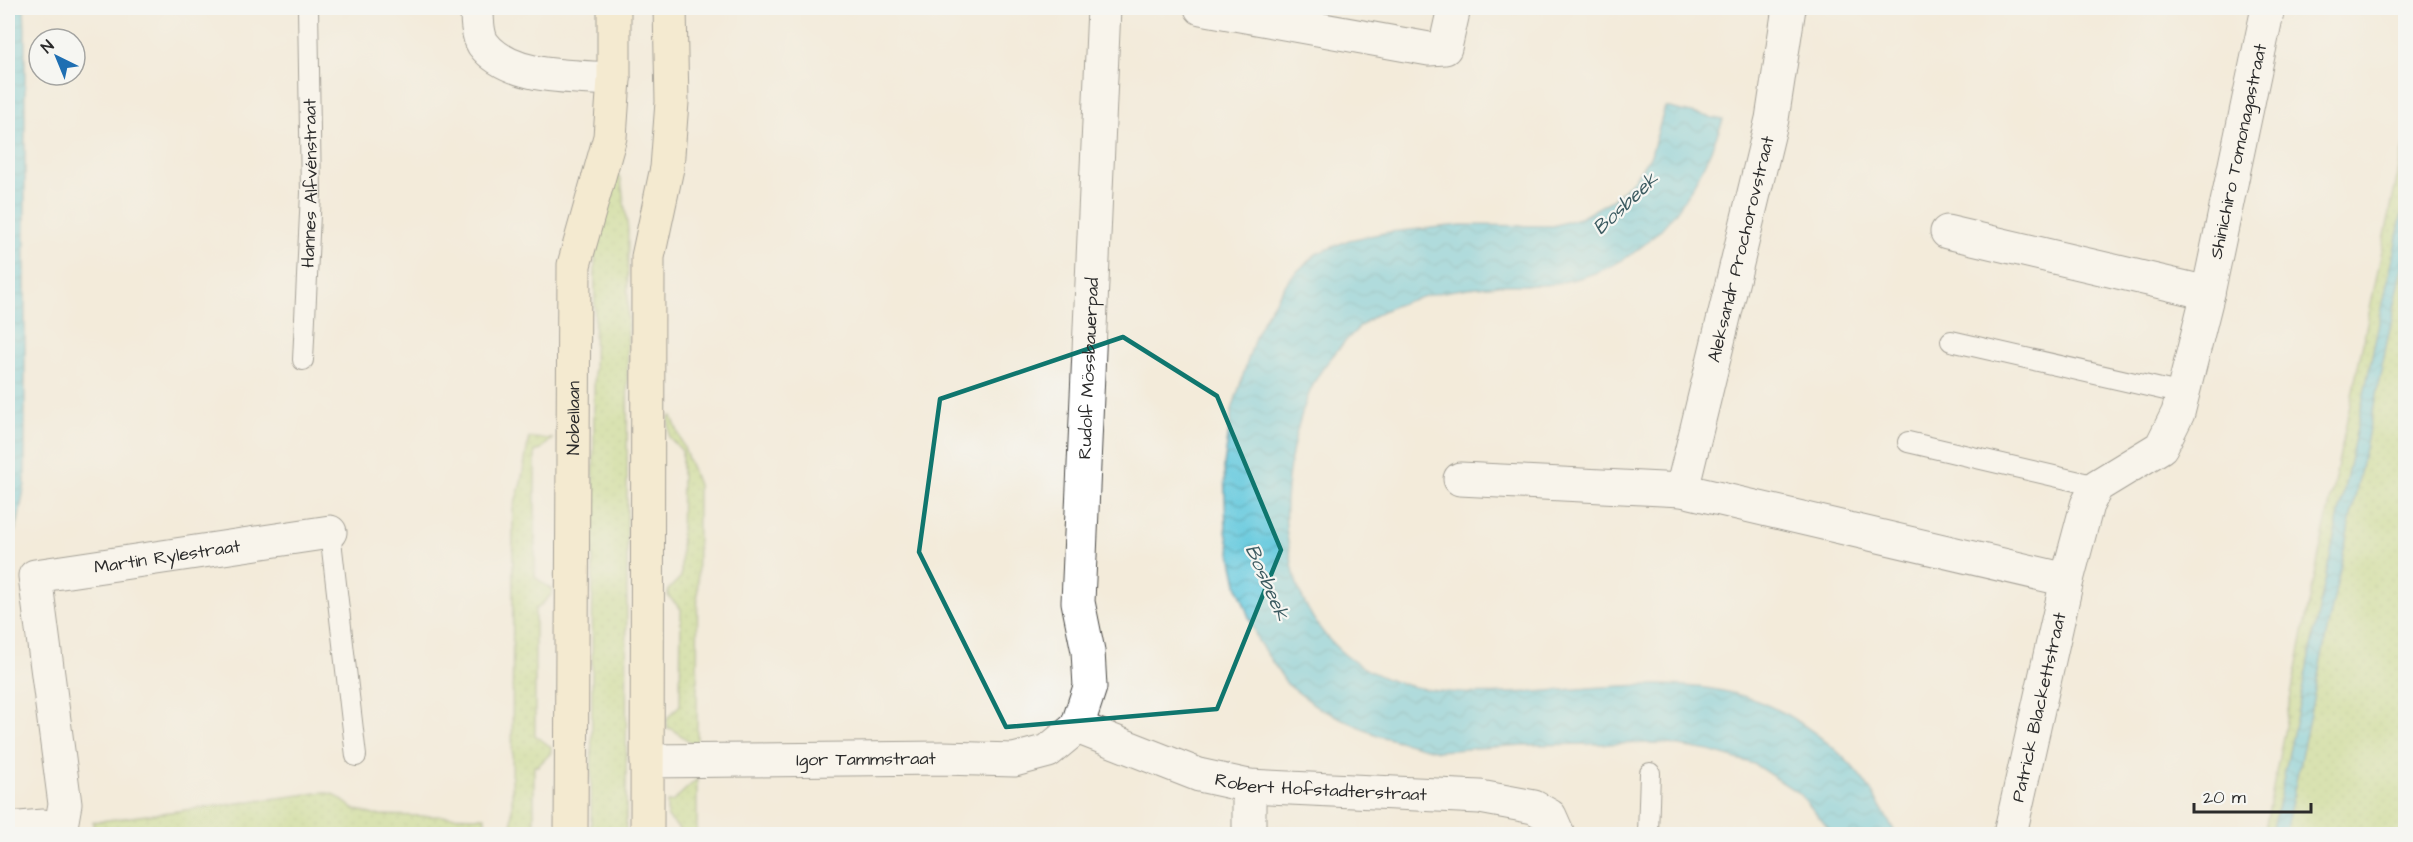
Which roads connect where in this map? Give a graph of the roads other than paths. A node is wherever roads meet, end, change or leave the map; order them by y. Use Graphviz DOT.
graph roads {
  1 [pos="308,8"];
  2 [pos="477,8"];
  3 [pos="614,8"];
  4 [pos="670,8"];
  5 [pos="1104,8"];
  6 [pos="1201,8"];
  7 [pos="1454,8"];
  8 [pos="1789,8"];
  9 [pos="2268,8"];
  10 [pos="614,79"];
  11 [pos="1947,232"];
  12 [pos="2208,293"];
  13 [pos="1951,341"];
  14 [pos="303,360"];
  15 [pos="2183,394"];
  16 [pos="1908,442"];
  17 [pos="1460,479"];
  18 [pos="2097,486"];
  19 [pos="1682,490"];
  20 [pos="330,532"];
  21 [pos="2067,580"];
  22 [pos="1077,727"];
  23 [pos="356,756"];
  24 [pos="647,761"];
  25 [pos="1650,773"];
  26 [pos="1249,786"];
  27 [pos="8,829"];
  28 [pos="61,833"];
  29 [pos="571,834"];
  30 [pos="647,834"];
  31 [pos="1250,834"];
  32 [pos="1558,834"];
  33 [pos="1648,834"];
  34 [pos="2010,834"];
  1 -- 14 [label="lane, Hannes Alfvénstraat"];
  2 -- 10 [label="street"];
  3 -- 10 [label="street, Nobellaan"];
  4 -- 24 [label="street"];
  5 -- 22 [label="street, Rudolf Mössbauerpad"];
  6 -- 7 [label="street"];
  8 -- 19 [label="street, Aleksandr Prochorovstraat"];
  9 -- 12 [label="street, Shinichiro Tomonagastraat"];
  10 -- 29 [label="street, Nobellaan"];
  11 -- 12 [label="street"];
  12 -- 15 [label="street, Shinichiro Tomonagastraat"];
  13 -- 15 [label="lane"];
  15 -- 18 [label="street, Shinichiro Tomonagastraat"];
  16 -- 18 [label="lane"];
  17 -- 19 [label="street"];
  18 -- 21 [label="street"];
  19 -- 21 [label="street"];
  20 -- 23 [label="lane, Martin Rylestraat"];
  20 -- 28 [label="street, Martin Rylestraat"];
  21 -- 34 [label="street, Patrick Blackettstraat"];
  22 -- 24 [label="street, Igor Tammstraat"];
  22 -- 26 [label="street, Robert Hofstadterstraat"];
  24 -- 30 [label="street"];
  25 -- 33 [label="lane"];
  26 -- 31 [label="street"];
  26 -- 32 [label="street, Robert Hofstadterstraat"];
  27 -- 28 [label="street"];
}
